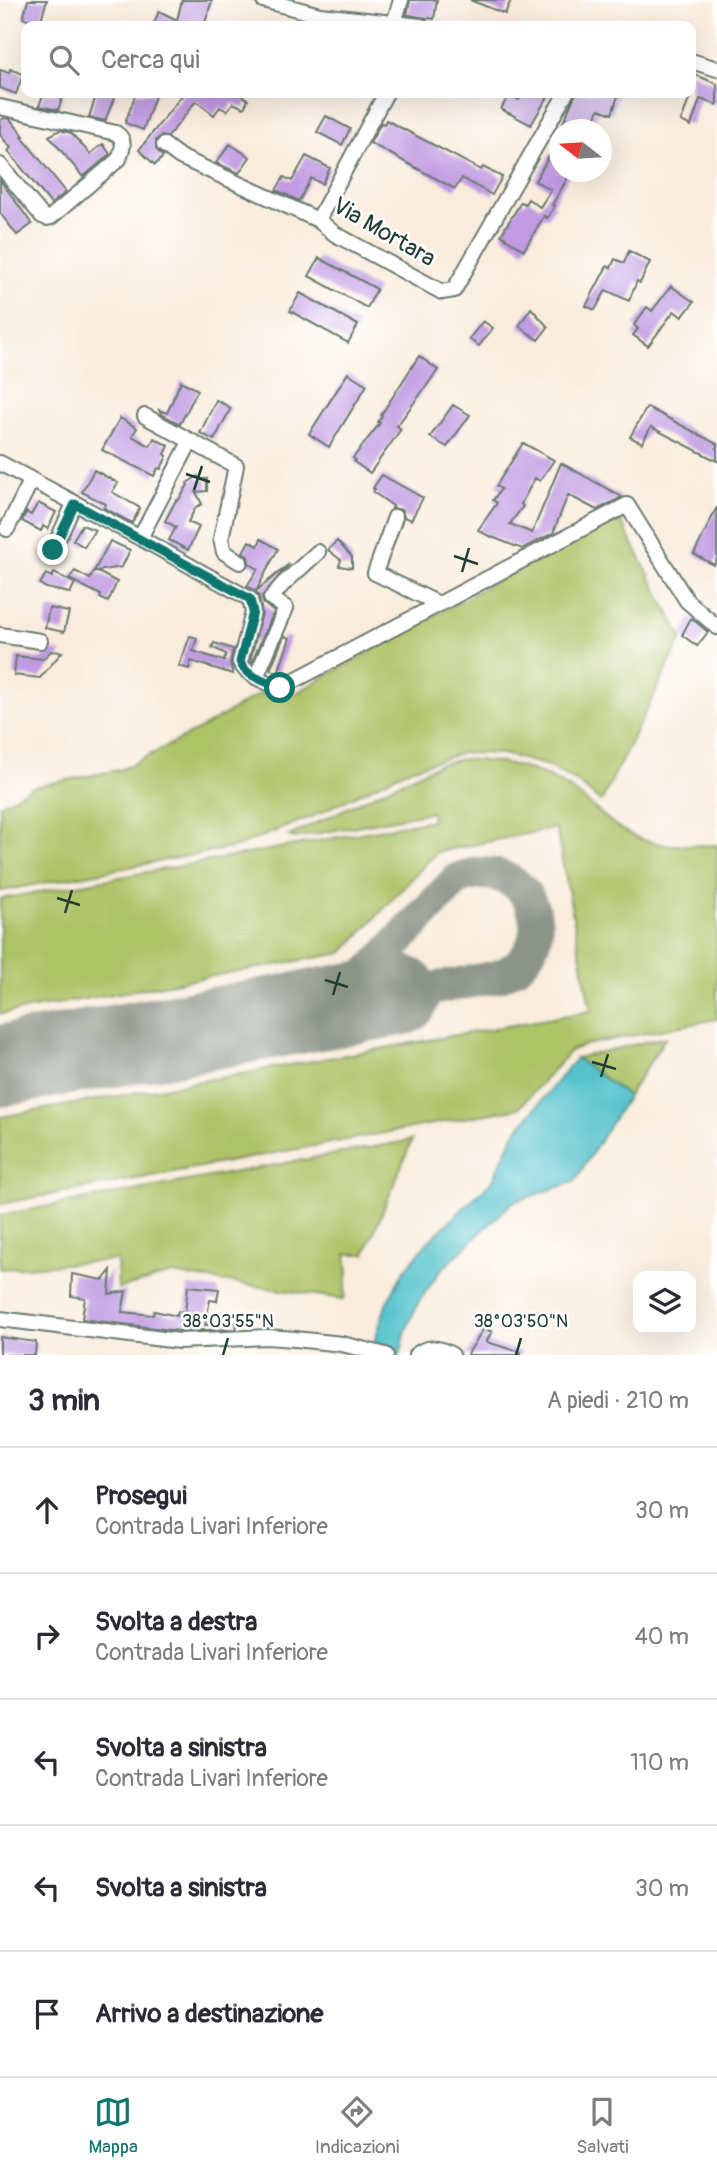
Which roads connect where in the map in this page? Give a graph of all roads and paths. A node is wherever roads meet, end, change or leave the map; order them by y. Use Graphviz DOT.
graph roads {
  1 [pos="263,0"];
  2 [pos="401,0"];
  3 [pos="376,21"];
  4 [pos="395,21"];
  5 [pos="696,63"];
  6 [pos="717,69"];
  7 [pos="383,98"];
  8 [pos="563,98"];
  9 [pos="0,107"];
  10 [pos="164,145"];
  11 [pos="0,165"];
  12 [pos="318,220"];
  13 [pos="145,416"];
  14 [pos="190,442"];
  15 [pos="0,463"];
  16 [pos="32,481"];
  17 [pos="75,504"];
  18 [pos="395,517"];
  19 [pos="7,529"];
  20 [pos="140,538"];
  21 [pos="53,550"];
  22 [pos="318,552"];
  23 [pos="240,562"];
  24 [pos="437,603"];
  25 [pos="717,627"];
  26 [pos="0,635"];
  27 [pos="40,641"];
  28 [pos="256,677"];
  29 [pos="0,1319"];
  30 [pos="386,1355"];
  31 [pos="416,1355"];
  32 [pos="452,1355"];
  1 -- 3 [label="street"];
  2 -- 4 [label="street"];
  5 -- 6 [label="street"];
  7 -- 12 [label="street"];
  8 -- 12 [label="street, Via Mortara"];
  9 -- 11 [label="street"];
  10 -- 12 [label="street, Via Mortara"];
  13 -- 14 [label="street"];
  14 -- 20 [label="street"];
  14 -- 23 [label="street"];
  15 -- 16 [label="street"];
  16 -- 17 [label="street"];
  16 -- 19 [label="street"];
  17 -- 20 [label="street"];
  17 -- 21 [label="street"];
  18 -- 24 [label="street"];
  20 -- 28 [label="street"];
  22 -- 28 [label="street"];
  24 -- 25 [label="street"];
  24 -- 28 [label="street"];
  26 -- 27 [label="street"];
  29 -- 30 [label="street"];
  31 -- 32 [label="street"];
}
